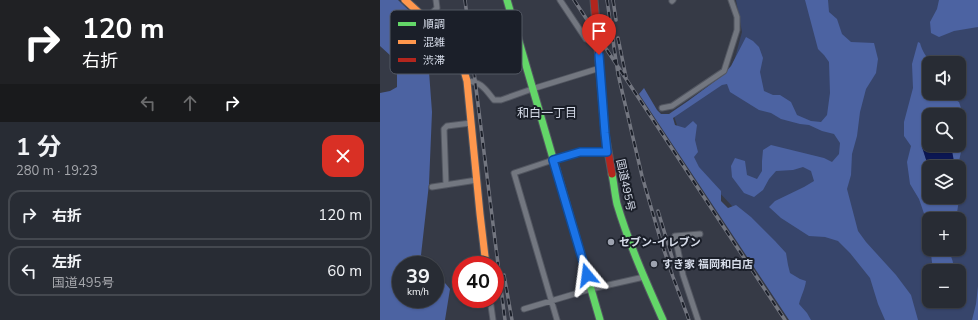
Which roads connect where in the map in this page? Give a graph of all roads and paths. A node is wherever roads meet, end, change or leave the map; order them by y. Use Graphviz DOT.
graph roads {
  1 [pos="405,0"];
  2 [pos="436,0"];
  3 [pos="507,0"];
  4 [pos="560,0"];
  5 [pos="594,0"];
  6 [pos="731,0"];
  7 [pos="416,10"];
  8 [pos="436,10"];
  9 [pos="510,10"];
  10 [pos="598,41"];
  11 [pos="522,53"];
  12 [pos="600,68"];
  13 [pos="465,74"];
  14 [pos="467,81"];
  15 [pos="532,89"];
  16 [pos="662,108"];
  17 [pos="471,123"];
  18 [pos="607,152"];
  19 [pos="553,160"];
  20 [pos="477,180"];
  21 [pos="446,185"];
  22 [pos="432,187"];
  23 [pos="700,234"];
  24 [pos="485,256"];
  25 [pos="644,277"];
  26 [pos="591,289"];
  27 [pos="551,301"];
  28 [pos="491,308"];
  29 [pos="524,309"];
  30 [pos="493,320"];
  31 [pos="557,320"];
  32 [pos="600,320"];
  33 [pos="663,320"];
  34 [pos="698,320"];
  1 -- 7 [label="main road"];
  2 -- 8 [label="street"];
  3 -- 9 [label="main road"];
  4 -- 10 [label="street"];
  5 -- 10 [label="main road, 国道495号"];
  6 -- 16 [label="street"];
  10 -- 12 [label="main road, 国道495号"];
  11 -- 15 [label="main road"];
  12 -- 15 [label="street"];
  12 -- 18 [label="main road, 国道495号"];
  13 -- 14 [label="main road"];
  14 -- 15 [label="street"];
  14 -- 17 [label="main road"];
  15 -- 19 [label="main road"];
  17 -- 20 [label="main road"];
  17 -- 21 [label="street"];
  18 -- 19 [label="street"];
  18 -- 25 [label="main road, 国道495号"];
  19 -- 26 [label="main road"];
  19 -- 27 [label="street"];
  20 -- 21 [label="street"];
  20 -- 24 [label="main road"];
  21 -- 22 [label="street"];
  23 -- 34 [label="street"];
  25 -- 26 [label="street"];
  25 -- 33 [label="main road, 国道495号"];
  26 -- 27 [label="street"];
  26 -- 32 [label="main road"];
  27 -- 29 [label="street"];
  27 -- 31 [label="street"];
  28 -- 30 [label="street"];
}
